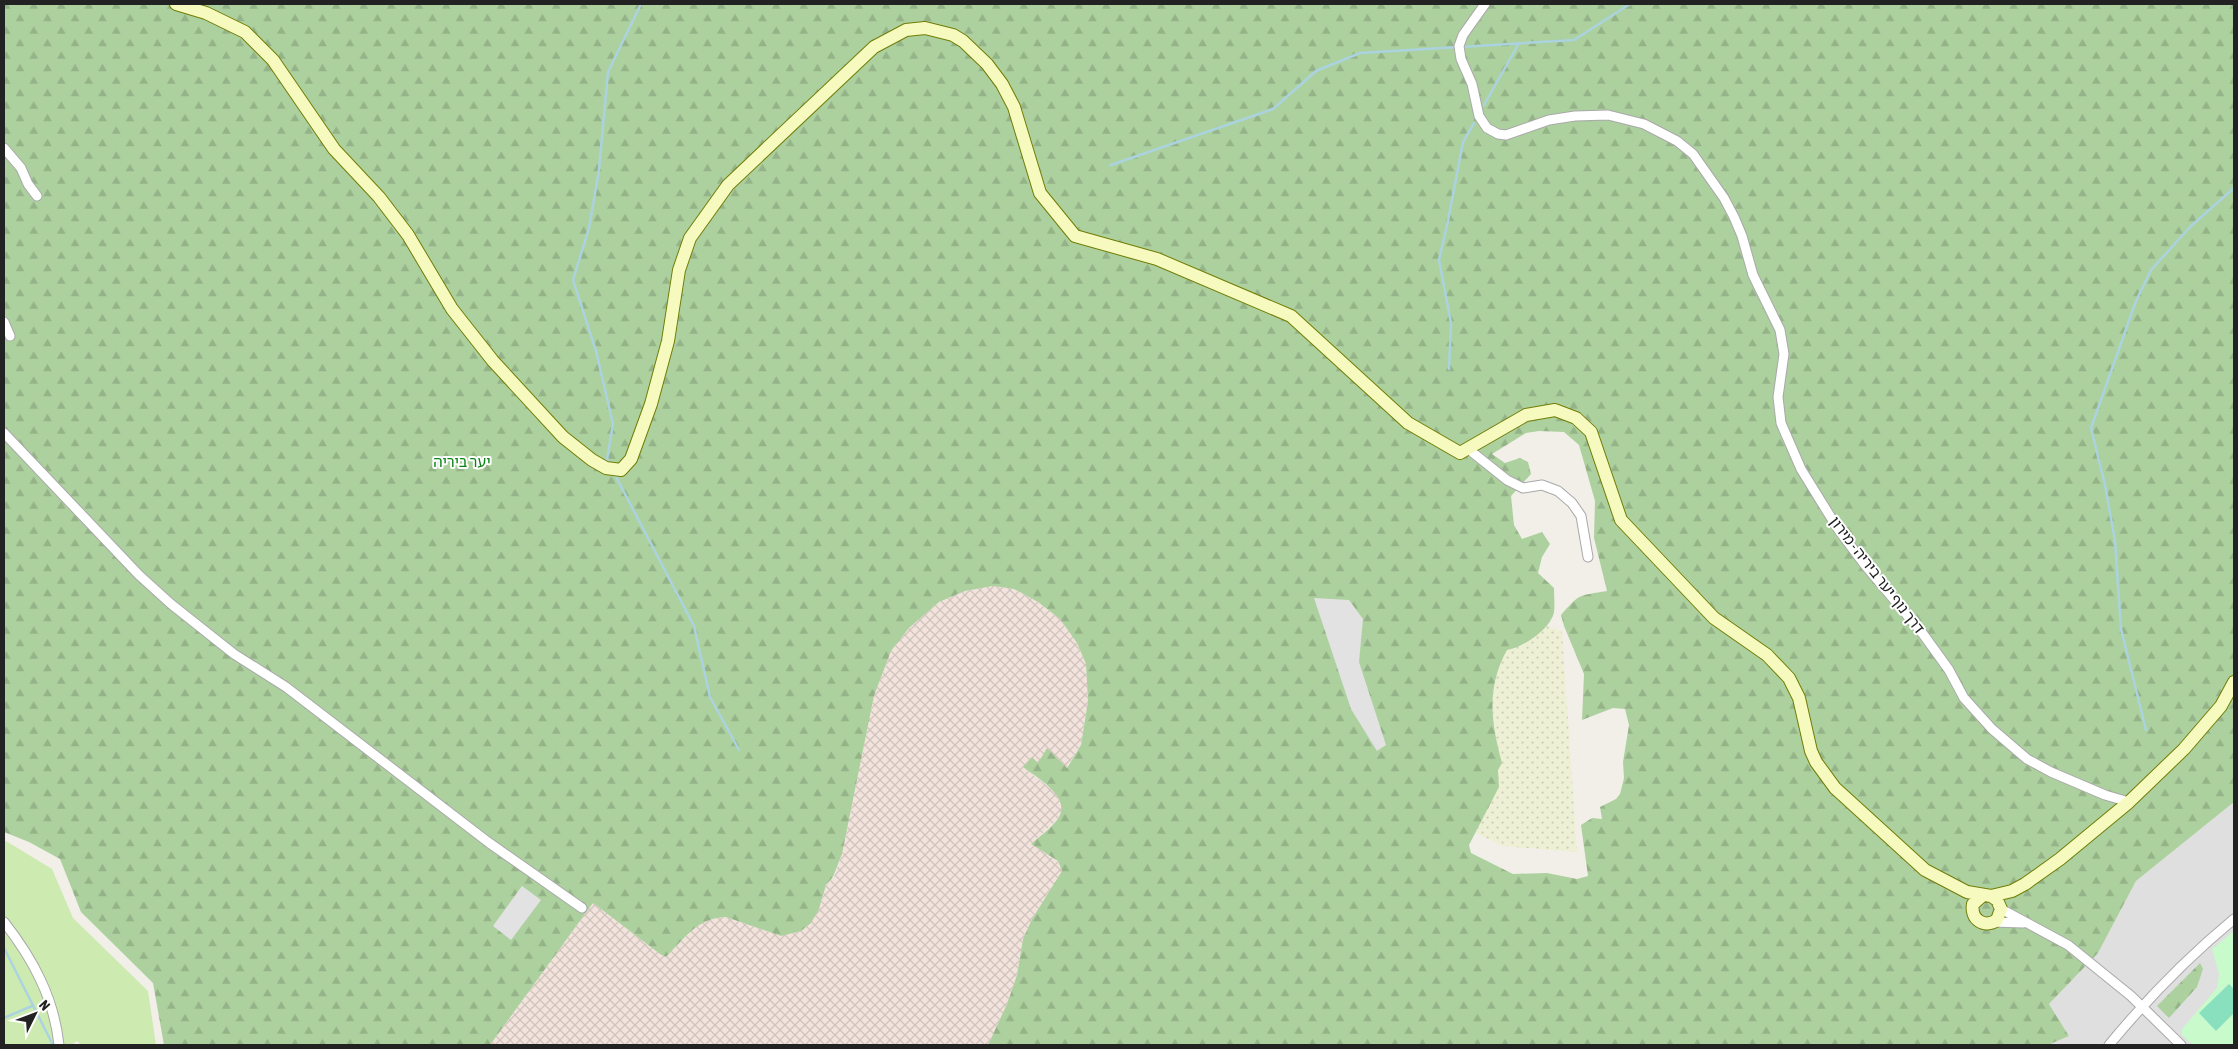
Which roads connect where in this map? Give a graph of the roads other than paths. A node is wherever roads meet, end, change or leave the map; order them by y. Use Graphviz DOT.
graph roads {
  1 [pos="176,4"];
  2 [pos="1485,4"];
  3 [pos="4,148"];
  4 [pos="37,196"];
  5 [pos="4,322"];
  6 [pos="10,336"];
  7 [pos="4,433"];
  8 [pos="1467,448"];
  9 [pos="1588,557"];
  10 [pos="2234,682"];
  11 [pos="2129,802"];
  12 [pos="2025,884"];
  13 [pos="1982,899"];
  14 [pos="582,908"];
  15 [pos="2001,908"];
  16 [pos="2234,919"];
  17 [pos="4,922"];
  18 [pos="1994,922"];
  19 [pos="2028,924"];
  20 [pos="2140,1007"];
  21 [pos="59,1045"];
  22 [pos="2108,1045"];
  23 [pos="2181,1045"];
  1 -- 8 [label="main road"];
  2 -- 11 [label="street, דרך נוף יער ביריה - מירון"];
  3 -- 4 [label="street"];
  5 -- 6 [label="street"];
  7 -- 14 [label="street"];
  8 -- 9 [label="street"];
  8 -- 13 [label="main road"];
  10 -- 11 [label="main road"];
  11 -- 12 [label="main road"];
  12 -- 13 [label="main road"];
  12 -- 15 [label="main road"];
  13 -- 15 [label="main road"];
  13 -- 18 [label="main road"];
  15 -- 18 [label="main road"];
  15 -- 19 [label="street"];
  16 -- 20 [label="street"];
  17 -- 21 [label="street"];
  18 -- 19 [label="street"];
  19 -- 20 [label="street"];
  20 -- 22 [label="street"];
  20 -- 23 [label="street"];
}
